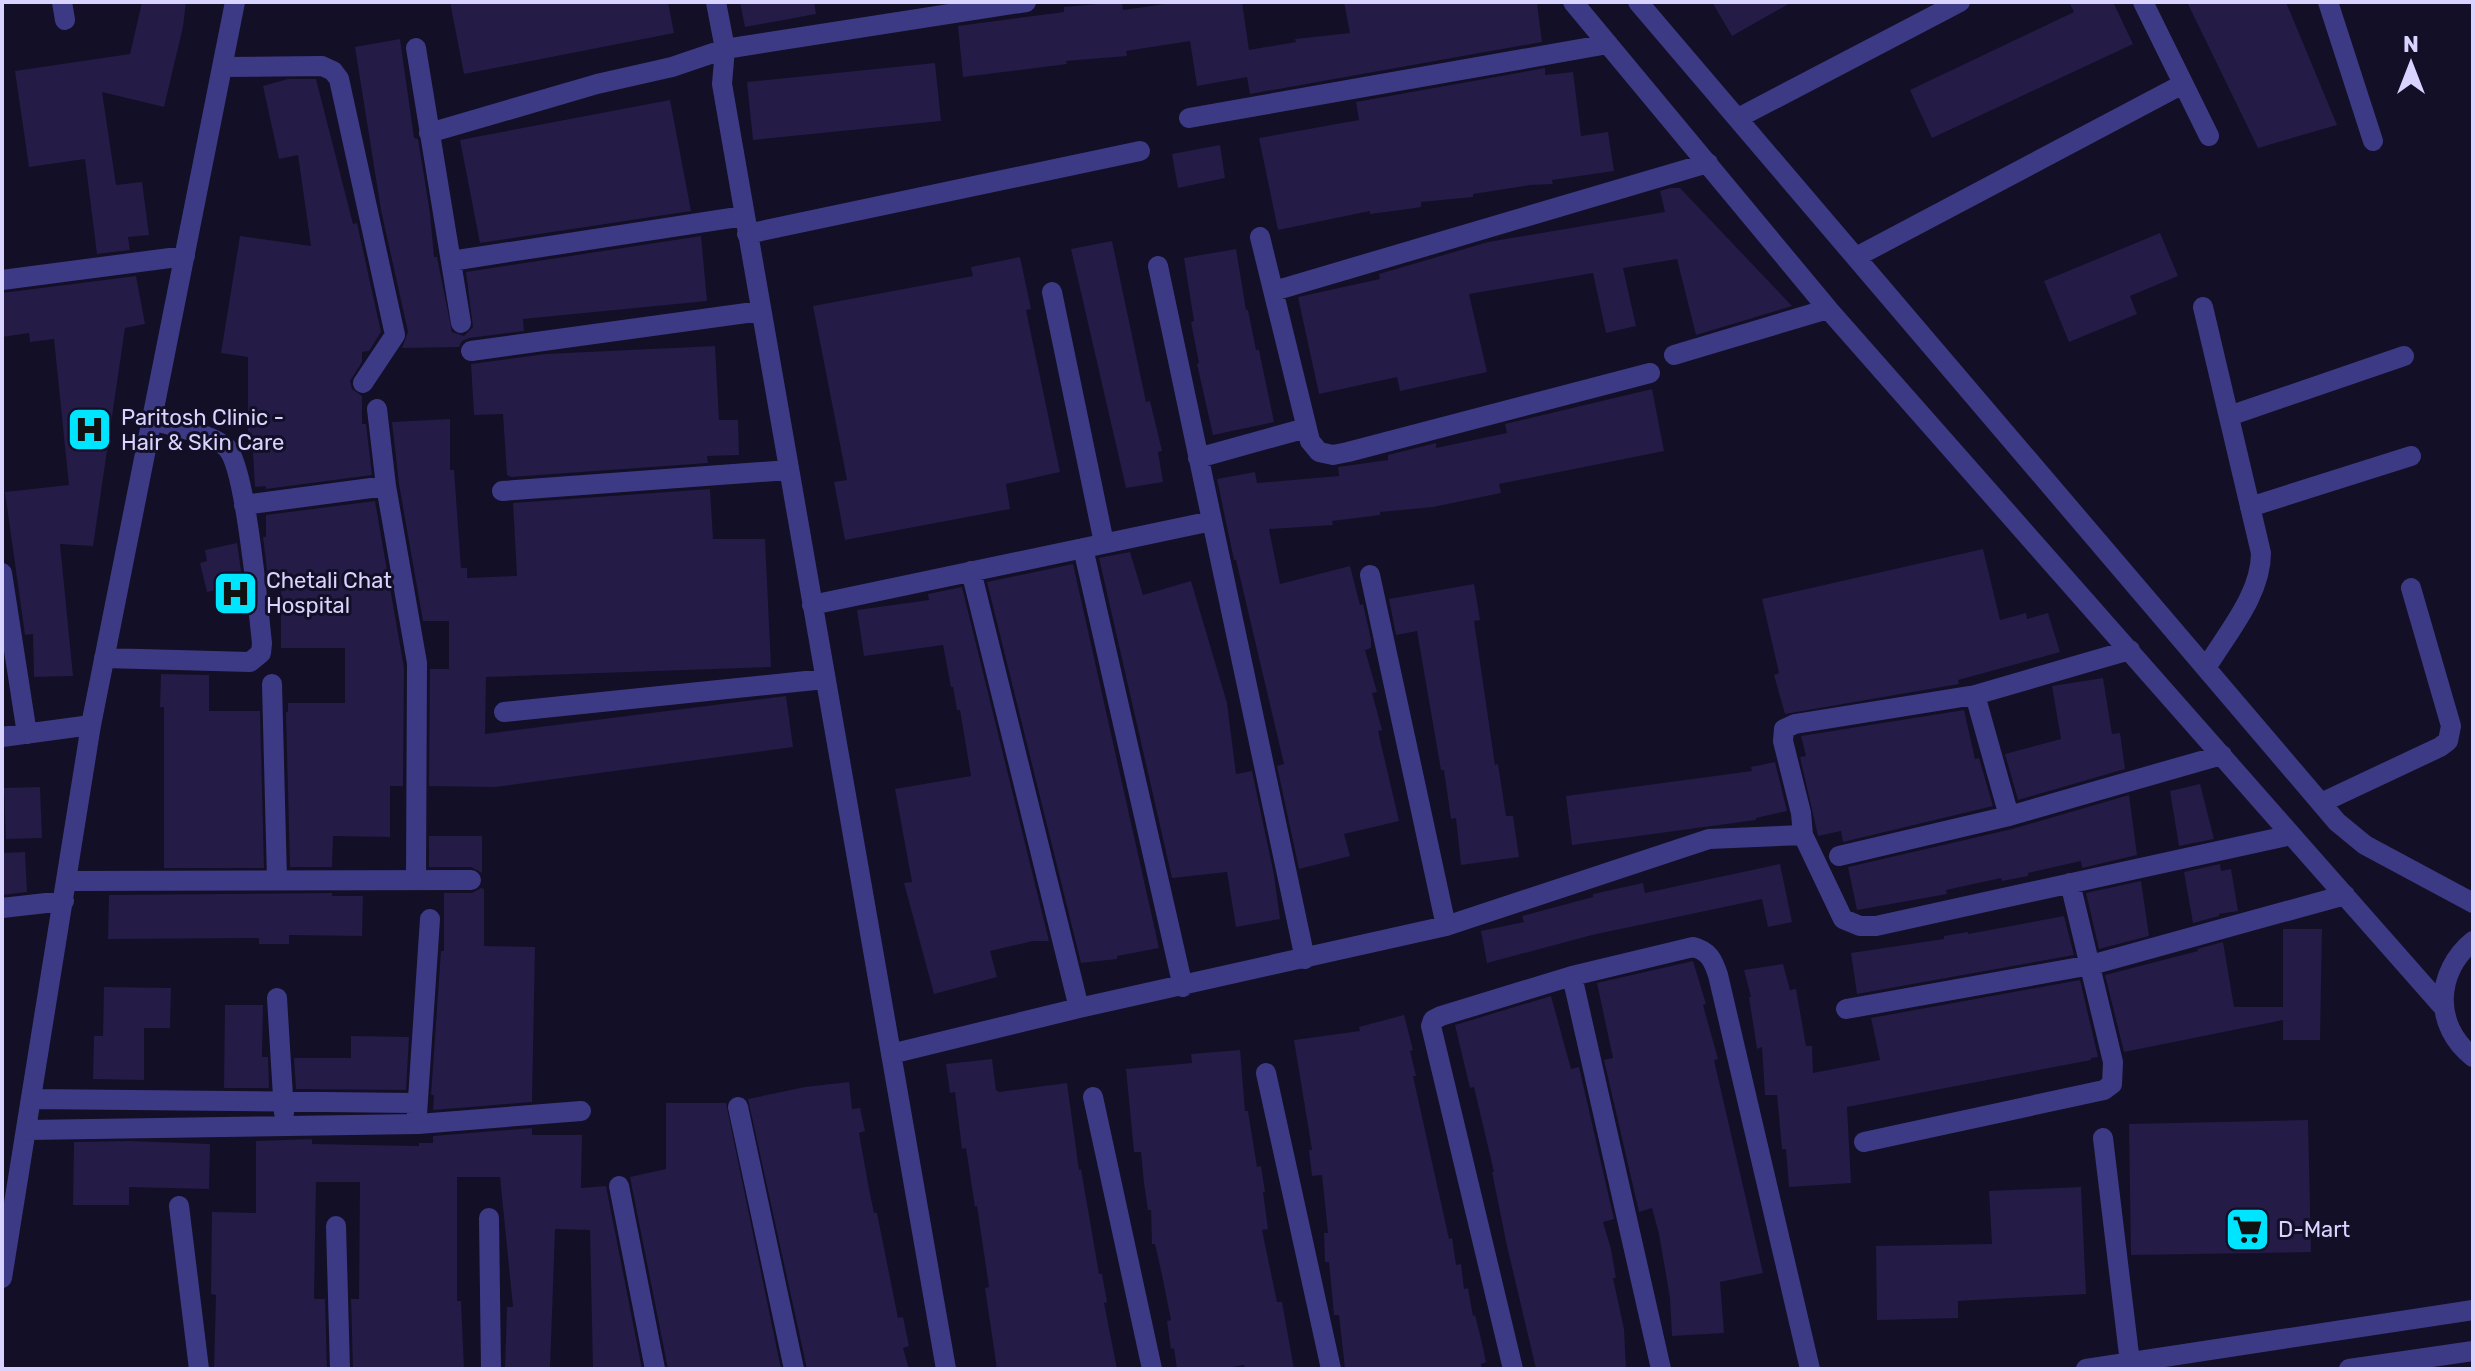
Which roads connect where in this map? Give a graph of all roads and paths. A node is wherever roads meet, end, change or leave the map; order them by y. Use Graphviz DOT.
graph roads {
  1 [pos="235,2"];
  2 [pos="716,2"];
  3 [pos="1026,2"];
  4 [pos="1573,2"];
  5 [pos="1638,2"];
  6 [pos="1960,2"];
  7 [pos="2143,2"];
  8 [pos="2328,2"];
  9 [pos="1608,44"];
  10 [pos="416,48"];
  11 [pos="725,49"];
  12 [pos="222,67"];
  13 [pos="2183,84"];
  14 [pos="1189,118"];
  15 [pos="1738,118"];
  16 [pos="429,133"];
  17 [pos="2209,136"];
  18 [pos="2373,141"];
  19 [pos="1140,151"];
  20 [pos="1708,163"];
  21 [pos="746,225"];
  22 [pos="1260,237"];
  23 [pos="185,256"];
  24 [pos="1856,257"];
  25 [pos="451,261"];
  26 [pos="1158,266"];
  27 [pos="2,280"];
  28 [pos="1274,291"];
  29 [pos="1052,292"];
  30 [pos="2203,307"];
  31 [pos="1828,309"];
  32 [pos="761,311"];
  33 [pos="461,323"];
  34 [pos="471,351"];
  35 [pos="1674,355"];
  36 [pos="2404,356"];
  37 [pos="1650,373"];
  38 [pos="363,383"];
  39 [pos="377,409"];
  40 [pos="2229,416"];
  41 [pos="152,420"];
  42 [pos="1306,428"];
  43 [pos="2411,456"];
  44 [pos="1198,458"];
  45 [pos="789,470"];
  46 [pos="386,486"];
  47 [pos="502,491"];
  48 [pos="244,505"];
  49 [pos="2250,507"];
  50 [pos="1212,521"];
  51 [pos="1104,543"];
  52 [pos="1083,548"];
  53 [pos="971,571"];
  54 [pos="2,573"];
  55 [pos="1370,575"];
  56 [pos="2411,588"];
  57 [pos="812,605"];
  58 [pos="2130,650"];
  59 [pos="104,658"];
  60 [pos="2206,668"];
  61 [pos="825,679"];
  62 [pos="272,684"];
  63 [pos="1975,695"];
  64 [pos="504,712"];
  65 [pos="91,725"];
  66 [pos="27,734"];
  67 [pos="2,737"];
  68 [pos="2222,755"];
  69 [pos="2321,803"];
  70 [pos="2009,816"];
  71 [pos="1803,835"];
  72 [pos="2291,835"];
  73 [pos="1839,856"];
  74 [pos="277,880"];
  75 [pos="416,880"];
  76 [pos="471,880"];
  77 [pos="2070,883"];
  78 [pos="65,891"];
  79 [pos="2345,895"];
  80 [pos="2473,903"];
  81 [pos="2,908"];
  82 [pos="430,919"];
  83 [pos="1446,926"];
  84 [pos="2473,941"];
  85 [pos="1305,959"];
  86 [pos="2091,965"];
  87 [pos="1572,976"];
  88 [pos="1183,987"];
  89 [pos="277,998"];
  90 [pos="2443,1007"];
  91 [pos="1079,1008"];
  92 [pos="1846,1009"];
  93 [pos="891,1054"];
  94 [pos="2473,1057"];
  95 [pos="1266,1073"];
  96 [pos="1093,1097"];
  97 [pos="32,1099"];
  98 [pos="284,1100"];
  99 [pos="416,1103"];
  100 [pos="738,1107"];
  101 [pos="581,1111"];
  102 [pos="285,1124"];
  103 [pos="418,1124"];
  104 [pos="27,1130"];
  105 [pos="2103,1138"];
  106 [pos="1864,1142"];
  107 [pos="619,1186"];
  108 [pos="179,1206"];
  109 [pos="489,1218"];
  110 [pos="336,1226"];
  111 [pos="2,1278"];
  112 [pos="2473,1310"];
  113 [pos="2473,1351"];
  114 [pos="2130,1363"];
  115 [pos="199,1369"];
  116 [pos="340,1369"];
  117 [pos="491,1369"];
  118 [pos="655,1369"];
  119 [pos="794,1369"];
  120 [pos="946,1369"];
  121 [pos="1152,1369"];
  122 [pos="1331,1369"];
  123 [pos="1513,1369"];
  124 [pos="1661,1369"];
  125 [pos="1810,1369"];
  126 [pos="2086,1369"];
  127 [pos="2349,1369"];
  1 -- 12 [label="street"];
  2 -- 11 [label="street"];
  3 -- 11 [label="street"];
  4 -- 9 [label="street"];
  5 -- 15 [label="street"];
  6 -- 15 [label="street"];
  7 -- 13 [label="street"];
  8 -- 18 [label="street"];
  9 -- 14 [label="street"];
  9 -- 20 [label="street"];
  10 -- 16 [label="street"];
  11 -- 16 [label="street"];
  11 -- 21 [label="street"];
  12 -- 23 [label="street"];
  12 -- 38 [label="street"];
  13 -- 17 [label="street"];
  13 -- 24 [label="street"];
  15 -- 24 [label="street"];
  16 -- 25 [label="street"];
  19 -- 21 [label="street"];
  20 -- 28 [label="street"];
  20 -- 31 [label="street"];
  21 -- 25 [label="street"];
  21 -- 32 [label="street"];
  22 -- 28 [label="street"];
  23 -- 27 [label="street"];
  23 -- 41 [label="street"];
  24 -- 60 [label="street"];
  25 -- 33 [label="street"];
  26 -- 44 [label="street"];
  28 -- 42 [label="street"];
  29 -- 51 [label="street"];
  30 -- 40 [label="street"];
  31 -- 35 [label="street"];
  31 -- 58 [label="street"];
  32 -- 34 [label="street"];
  32 -- 45 [label="street"];
  36 -- 40 [label="street"];
  37 -- 42 [label="street"];
  39 -- 46 [label="street"];
  40 -- 49 [label="street"];
  41 -- 48 [label="street"];
  41 -- 59 [label="street"];
  42 -- 44 [label="street"];
  43 -- 49 [label="street"];
  44 -- 50 [label="street"];
  45 -- 47 [label="street"];
  45 -- 57 [label="street"];
  46 -- 48 [label="street"];
  46 -- 75 [label="street"];
  48 -- 59 [label="street"];
  49 -- 60 [label="street"];
  50 -- 51 [label="street"];
  50 -- 85 [label="street"];
  51 -- 52 [label="street"];
  52 -- 53 [label="street"];
  52 -- 88 [label="street"];
  53 -- 57 [label="street"];
  53 -- 91 [label="street"];
  54 -- 66 [label="street"];
  55 -- 83 [label="street"];
  56 -- 69 [label="street"];
  57 -- 61 [label="street"];
  58 -- 63 [label="street"];
  58 -- 68 [label="street"];
  59 -- 65 [label="street"];
  60 -- 69 [label="street"];
  61 -- 64 [label="street"];
  61 -- 93 [label="street"];
  62 -- 74 [label="street"];
  63 -- 70 [label="street"];
  63 -- 71 [label="street"];
  65 -- 66 [label="street"];
  65 -- 78 [label="street"];
  66 -- 67 [label="street"];
  68 -- 70 [label="street"];
  68 -- 72 [label="street"];
  69 -- 80 [label="street"];
  70 -- 73 [label="street"];
  71 -- 77 [label="street"];
  71 -- 83 [label="street"];
  72 -- 77 [label="street"];
  72 -- 79 [label="street"];
  74 -- 75 [label="street"];
  74 -- 78 [label="street"];
  75 -- 76 [label="street"];
  77 -- 86 [label="street"];
  78 -- 81 [label="street"];
  78 -- 97 [label="street"];
  79 -- 86 [label="street"];
  79 -- 90 [label="street"];
  82 -- 99 [label="street"];
  83 -- 85 [label="street"];
  84 -- 90 [label="street"];
  85 -- 88 [label="street"];
  86 -- 92 [label="street"];
  86 -- 106 [label="street"];
  87 -- 123 [label="street"];
  87 -- 124 [label="street"];
  87 -- 125 [label="street"];
  88 -- 91 [label="street"];
  89 -- 98 [label="street"];
  90 -- 94 [label="street"];
  91 -- 93 [label="street"];
  93 -- 120 [label="street"];
  95 -- 122 [label="street"];
  96 -- 121 [label="street"];
  97 -- 98 [label="street"];
  97 -- 104 [label="street"];
  98 -- 99 [label="street"];
  98 -- 102 [label="street"];
  99 -- 103 [label="street"];
  100 -- 119 [label="street"];
  101 -- 103 [label="street"];
  102 -- 103 [label="street"];
  102 -- 104 [label="street"];
  104 -- 111 [label="street"];
  105 -- 114 [label="street"];
  107 -- 118 [label="street"];
  108 -- 115 [label="street"];
  109 -- 117 [label="street"];
  110 -- 116 [label="street"];
  112 -- 114 [label="street"];
  113 -- 127 [label="street"];
  114 -- 126 [label="street"];
}
